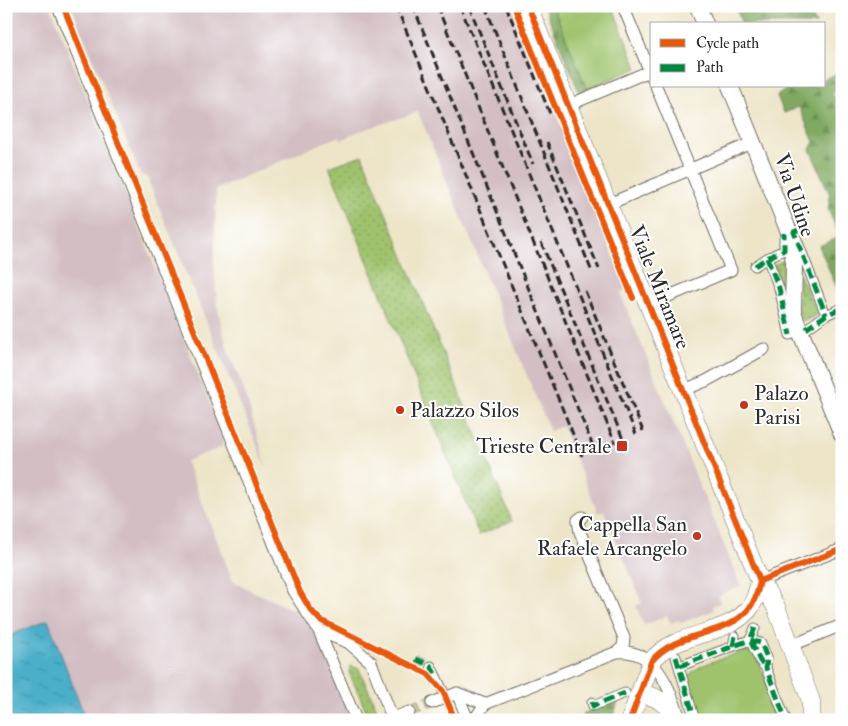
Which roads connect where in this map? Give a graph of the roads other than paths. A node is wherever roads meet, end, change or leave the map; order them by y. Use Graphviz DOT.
graph roads {
  1 [pos="58,6"];
  2 [pos="528,6"];
  3 [pos="623,6"];
  4 [pos="698,6"];
  5 [pos="704,22"];
  6 [pos="650,71"];
  7 [pos="650,73"];
  8 [pos="657,88"];
  9 [pos="731,88"];
  10 [pos="569,106"];
  11 [pos="754,142"];
  12 [pos="689,169"];
  13 [pos="609,204"];
  14 [pos="798,230"];
  15 [pos="784,234"];
  16 [pos="767,258"];
  17 [pos="755,266"];
  18 [pos="650,304"];
  19 [pos="842,308"];
  20 [pos="826,315"];
  21 [pos="806,329"];
  22 [pos="791,334"];
  23 [pos="764,349"];
  24 [pos="684,390"];
  25 [pos="842,434"];
  26 [pos="582,517"];
  27 [pos="842,549"];
  28 [pos="760,581"];
  29 [pos="842,625"];
  30 [pos="755,628"];
  31 [pos="319,631"];
  32 [pos="735,636"];
  33 [pos="750,640"];
  34 [pos="733,646"];
  35 [pos="790,646"];
  36 [pos="617,652"];
  37 [pos="676,657"];
  38 [pos="651,662"];
  39 [pos="680,666"];
  40 [pos="458,693"];
  41 [pos="631,695"];
  42 [pos="592,702"];
  43 [pos="432,703"];
  44 [pos="485,704"];
  45 [pos="409,712"];
  46 [pos="393,719"];
  47 [pos="689,719"];
  48 [pos="356,720"];
  49 [pos="468,720"];
  50 [pos="474,720"];
  51 [pos="630,720"];
  52 [pos="786,720"];
  53 [pos="811,720"];
  1 -- 31 [label="street"];
  2 -- 10 [label="main road, Viale Miramare"];
  3 -- 6 [label="street"];
  4 -- 5 [label="main road"];
  7 -- 10 [label="street"];
  8 -- 12 [label="street"];
  9 -- 11 [label="main road, Via Udine"];
  10 -- 13 [label="main road, Viale Miramare"];
  11 -- 12 [label="street"];
  11 -- 25 [label="main road, Via Udine"];
  12 -- 13 [label="street"];
  12 -- 18 [label="street"];
  13 -- 18 [label="main road, Viale Miramare"];
  14 -- 20 [label="street"];
  15 -- 16 [label="street"];
  16 -- 17 [label="street"];
  16 -- 22 [label="street"];
  18 -- 24 [label="main road, Viale Miramare"];
  19 -- 20 [label="street"];
  20 -- 21 [label="street"];
  23 -- 24 [label="street"];
  24 -- 28 [label="main road, Viale Miramare"];
  26 -- 36 [label="street"];
  27 -- 28 [label="street"];
  28 -- 35 [label="main road, Viale Miramare"];
  28 -- 38 [label="main road"];
  29 -- 35 [label="street"];
  30 -- 33 [label="street"];
  31 -- 46 [label="street"];
  31 -- 48 [label="street"];
  32 -- 34 [label="street"];
  33 -- 34 [label="street"];
  33 -- 52 [label="street"];
  34 -- 39 [label="street"];
  35 -- 53 [label="main road, Viale Miramare"];
  36 -- 38 [label="street"];
  36 -- 44 [label="street"];
  37 -- 39 [label="street"];
  38 -- 41 [label="main road"];
  38 -- 47 [label="street"];
  39 -- 47 [label="street"];
  40 -- 43 [label="street"];
  40 -- 44 [label="street"];
  40 -- 49 [label="street"];
  41 -- 42 [label="street"];
  41 -- 47 [label="main road"];
  41 -- 51 [label="main road"];
  44 -- 50 [label="street"];
  45 -- 46 [label="street"];
}
